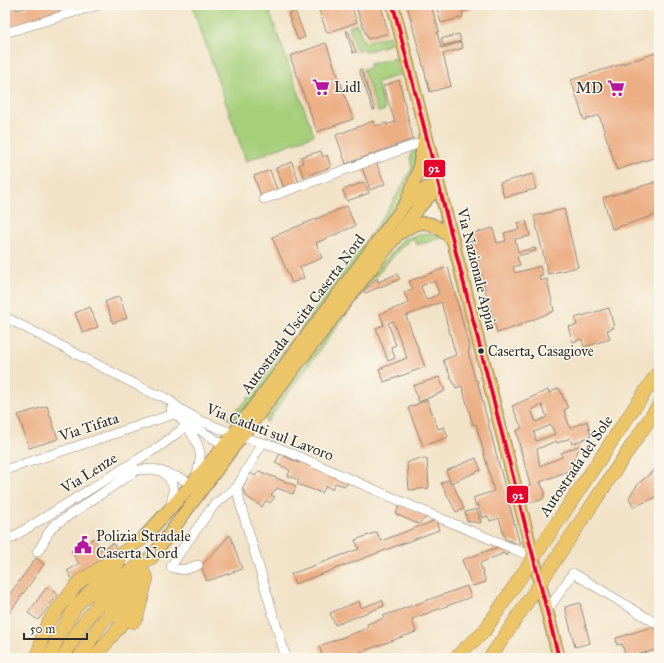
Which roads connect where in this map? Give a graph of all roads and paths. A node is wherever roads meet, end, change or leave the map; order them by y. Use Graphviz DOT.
graph roads {
  1 [pos="98,5"];
  2 [pos="393,5"];
  3 [pos="5,34"];
  4 [pos="426,138"];
  5 [pos="439,186"];
  6 [pos="264,199"];
  7 [pos="406,203"];
  8 [pos="396,236"];
  9 [pos="454,241"];
  10 [pos="5,317"];
  11 [pos="659,371"];
  12 [pos="659,405"];
  13 [pos="180,417"];
  14 [pos="199,424"];
  15 [pos="230,441"];
  16 [pos="262,443"];
  17 [pos="5,470"];
  18 [pos="163,472"];
  19 [pos="194,480"];
  20 [pos="237,487"];
  21 [pos="169,510"];
  22 [pos="142,539"];
  23 [pos="5,542"];
  24 [pos="37,552"];
  25 [pos="152,557"];
  26 [pos="534,557"];
  27 [pos="198,565"];
  28 [pos="547,611"];
  29 [pos="659,625"];
  30 [pos="483,634"];
  31 [pos="37,658"];
  32 [pos="44,658"];
  33 [pos="50,658"];
  34 [pos="59,658"];
  35 [pos="64,658"];
  36 [pos="71,658"];
  37 [pos="79,658"];
  38 [pos="88,658"];
  39 [pos="94,658"];
  40 [pos="103,658"];
  41 [pos="286,658"];
  42 [pos="456,658"];
  43 [pos="467,658"];
  44 [pos="490,658"];
  45 [pos="559,658"];
  1 -- 3 [label="street"];
  2 -- 4 [label="main road, Via Nazionale Appia"];
  4 -- 5 [label="main road, Via Nazionale Appia"];
  4 -- 6 [label="street"];
  4 -- 7 [label="main road"];
  5 -- 7 [label="main road"];
  5 -- 8 [label="main road, Autostrada Uscita Caserta Nord"];
  5 -- 9 [label="main road, Via Nazionale Appia"];
  7 -- 15 [label="main road, Autostrada Uscita Caserta Nord"];
  8 -- 9 [label="main road"];
  8 -- 15 [label="main road, Autostrada Uscita Caserta Nord"];
  9 -- 26 [label="main road, Via Nazionale Appia"];
  10 -- 13 [label="street, Via Caduti sul Lavoro"];
  11 -- 30 [label="highway, Autostrada del Sole, bridge"];
  12 -- 44 [label="highway, bridge"];
  13 -- 14 [label="street, Via Caduti sul Lavoro"];
  13 -- 17 [label="street, Via Tifata"];
  13 -- 19 [label="street, Autostrada Uscita Caserta Nord"];
  13 -- 23 [label="street, Via Lenze"];
  14 -- 15 [label="street"];
  14 -- 15 [label="street, Via Caduti sul Lavoro"];
  15 -- 16 [label="street, Via Caduti sul Lavoro"];
  15 -- 19 [label="main road, Autostrada Uscita Caserta Nord"];
  15 -- 25 [label="main road, Autostrada Uscita Caserta Nord"];
  16 -- 20 [label="street"];
  16 -- 26 [label="street, Via Caduti sul Lavoro"];
  18 -- 19 [label="street"];
  18 -- 21 [label="street"];
  18 -- 24 [label="street"];
  19 -- 21 [label="main road, Autostrada Uscita Caserta Nord"];
  19 -- 25 [label="street"];
  20 -- 27 [label="street"];
  20 -- 41 [label="street"];
  21 -- 22 [label="main road, Autostrada Uscita Caserta Nord"];
  22 -- 31 [label="highway"];
  22 -- 32 [label="highway"];
  22 -- 33 [label="highway"];
  25 -- 34 [label="highway"];
  25 -- 35 [label="highway"];
  25 -- 36 [label="highway"];
  25 -- 37 [label="highway"];
  25 -- 38 [label="highway"];
  25 -- 39 [label="highway"];
  25 -- 40 [label="highway"];
  26 -- 28 [label="main road, Via Nazionale Appia"];
  28 -- 29 [label="street"];
  28 -- 45 [label="main road, Via Nazionale Appia"];
  30 -- 42 [label="highway"];
  30 -- 43 [label="highway, Autostrada del Sole"];
}
